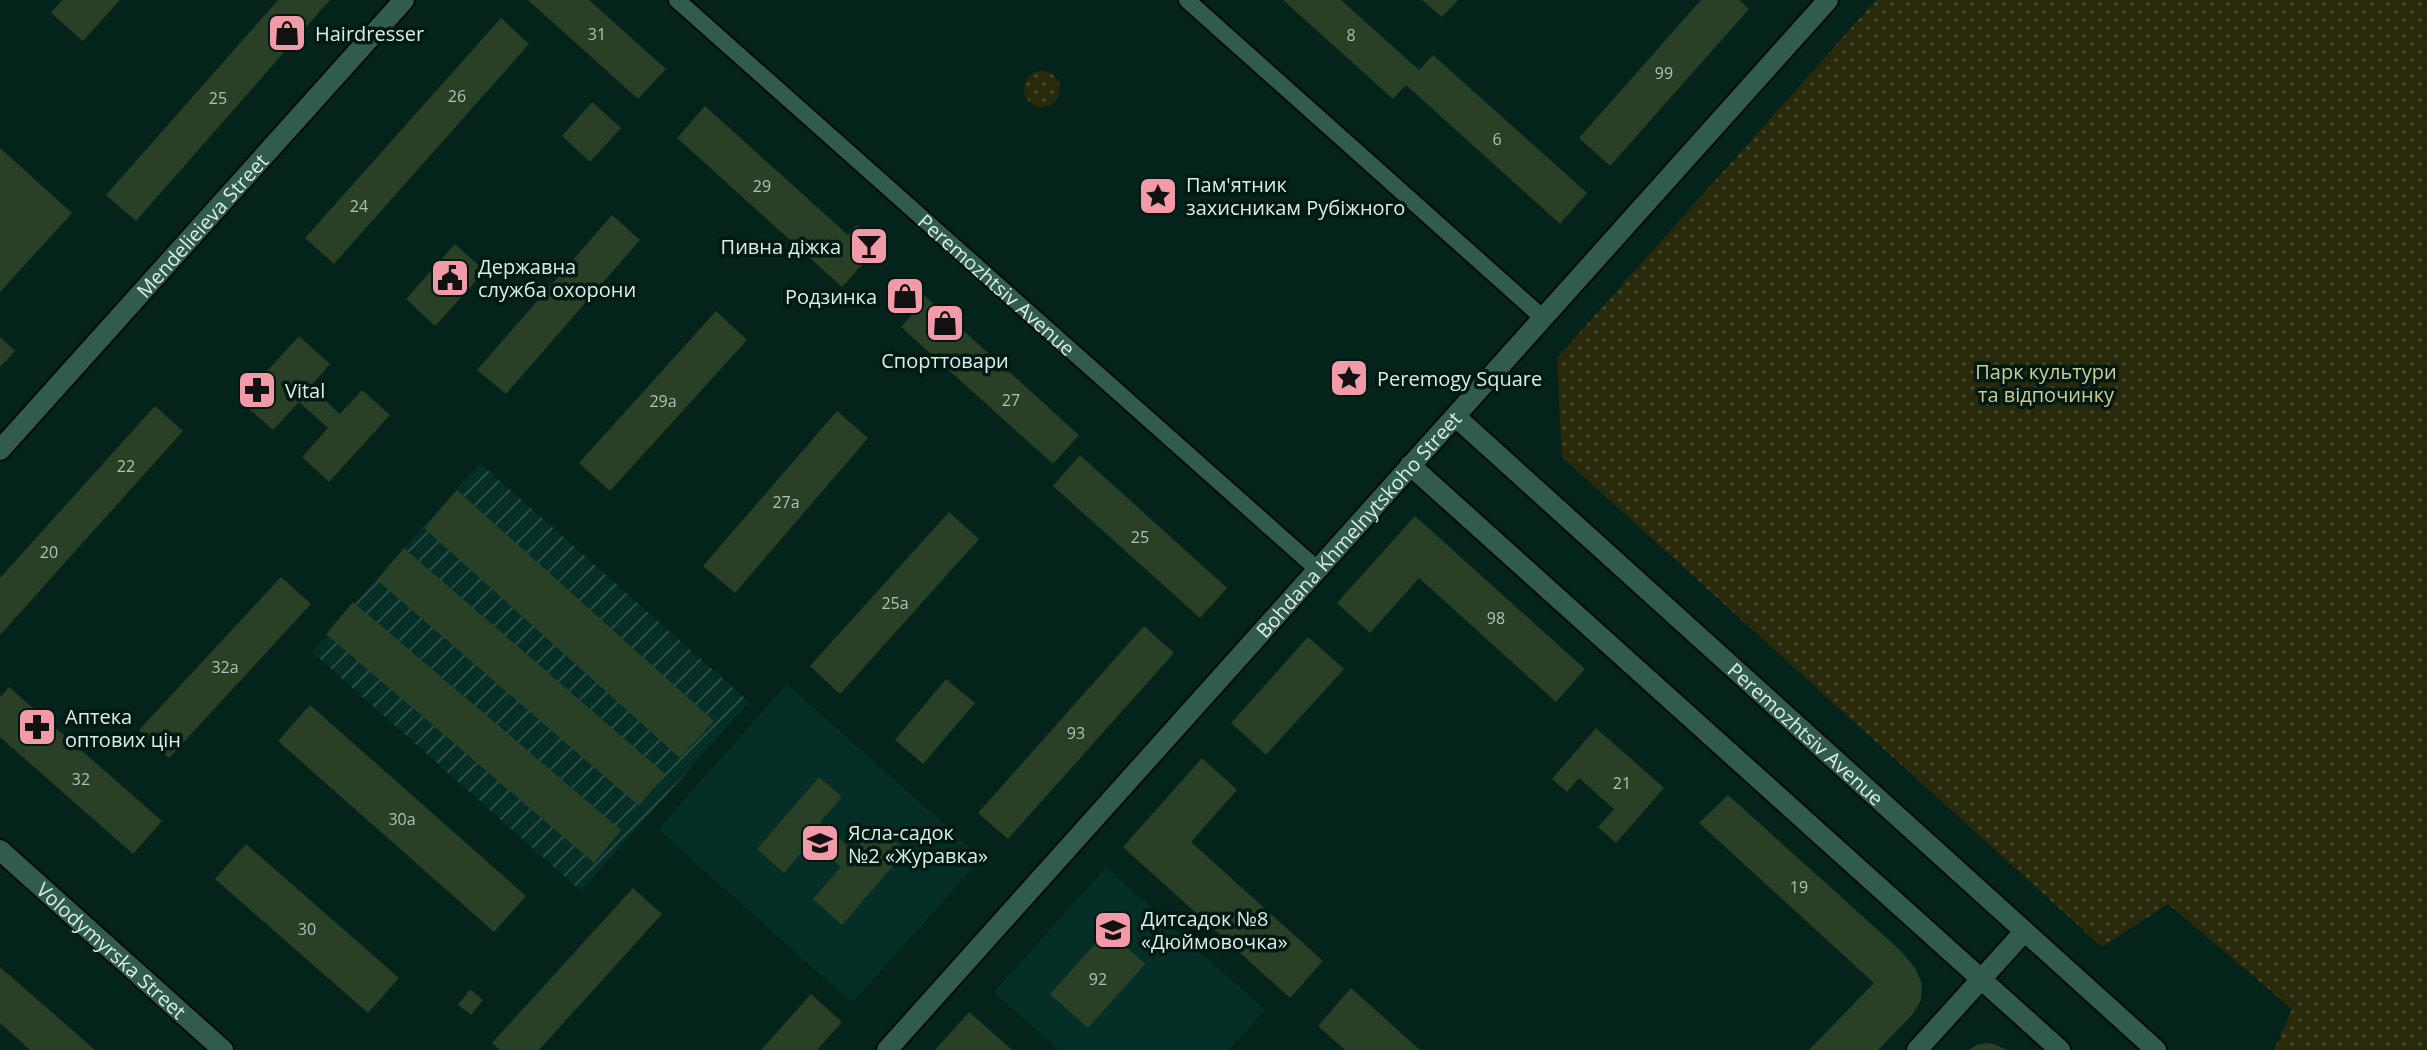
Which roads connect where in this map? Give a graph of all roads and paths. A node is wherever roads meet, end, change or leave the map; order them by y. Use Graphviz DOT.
graph roads {
  1 [pos="404,0"];
  2 [pos="677,0"];
  3 [pos="1187,0"];
  4 [pos="1828,0"];
  5 [pos="1543,318"];
  6 [pos="1456,417"];
  7 [pos="0,450"];
  8 [pos="1410,465"];
  9 [pos="1317,569"];
  10 [pos="0,850"];
  11 [pos="2024,932"];
  12 [pos="1981,979"];
  13 [pos="223,1050"];
  14 [pos="887,1050"];
  15 [pos="1917,1050"];
  16 [pos="2060,1050"];
  17 [pos="2156,1050"];
  1 -- 7 [label="street, Mendelieieva Street"];
  2 -- 9 [label="street, Peremozhtsiv Avenue"];
  3 -- 5 [label="street"];
  4 -- 5 [label="street, Bohdana Khmelnytskoho Street"];
  5 -- 6 [label="street, Bohdana Khmelnytskoho Street"];
  6 -- 8 [label="street, Bohdana Khmelnytskoho Street"];
  6 -- 11 [label="street, Peremozhtsiv Avenue"];
  8 -- 9 [label="street, Bohdana Khmelnytskoho Street"];
  8 -- 12 [label="street"];
  9 -- 14 [label="street, Bohdana Khmelnytskoho Street"];
  10 -- 13 [label="street, Volodymyrska Street"];
  11 -- 12 [label="street"];
  11 -- 17 [label="street, Peremozhtsiv Avenue"];
  12 -- 15 [label="street"];
  12 -- 16 [label="street"];
}
